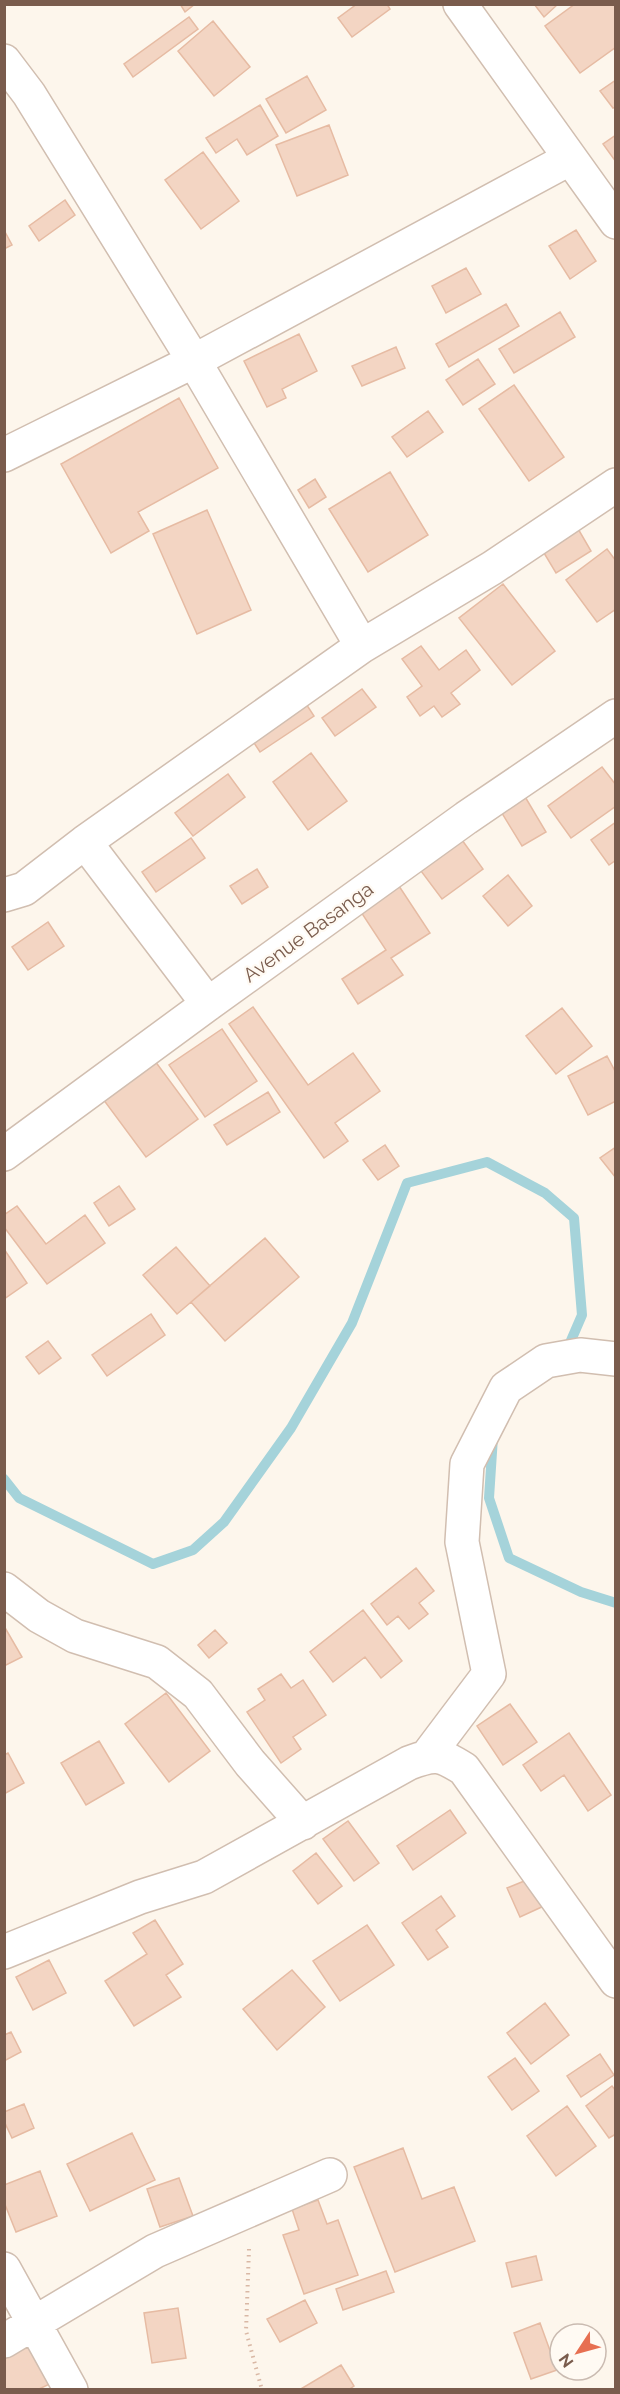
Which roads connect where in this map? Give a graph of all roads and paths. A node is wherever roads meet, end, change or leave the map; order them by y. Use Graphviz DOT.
graph roads {
  1 [pos="460,4"];
  2 [pos="4,61"];
  3 [pos="569,159"];
  4 [pos="615,222"];
  5 [pos="194,361"];
  6 [pos="4,455"];
  7 [pos="615,485"];
  8 [pos="362,646"];
  9 [pos="611,729"];
  10 [pos="85,842"];
  11 [pos="4,895"];
  12 [pos="208,1004"];
  13 [pos="4,1155"];
  14 [pos="615,1359"];
  15 [pos="4,1589"];
  16 [pos="428,1755"];
  17 [pos="303,1824"];
  18 [pos="4,1952"];
  19 [pos="615,1981"];
  20 [pos="330,2175"];
  21 [pos="240,2213"];
  22 [pos="4,2270"];
  23 [pos="36,2322"];
  24 [pos="4,2341"];
  25 [pos="71,2390"];
  26 [pos="262,2390"];
  1 -- 3 [label="street"];
  2 -- 5 [label="street"];
  3 -- 4 [label="street"];
  3 -- 5 [label="street"];
  5 -- 6 [label="street"];
  5 -- 8 [label="street"];
  7 -- 8 [label="street"];
  8 -- 10 [label="street"];
  9 -- 12 [label="street, Avenue Basanga"];
  10 -- 11 [label="street"];
  10 -- 12 [label="street"];
  12 -- 13 [label="street, Avenue Basanga"];
  14 -- 16 [label="street"];
  15 -- 17 [label="street"];
  16 -- 17 [label="street"];
  16 -- 19 [label="street"];
  17 -- 18 [label="street"];
  20 -- 21 [label="street"];
  21 -- 23 [label="street"];
  21 -- 26 [label="path"];
  22 -- 23 [label="street"];
  23 -- 24 [label="street"];
  23 -- 25 [label="street"];
}
